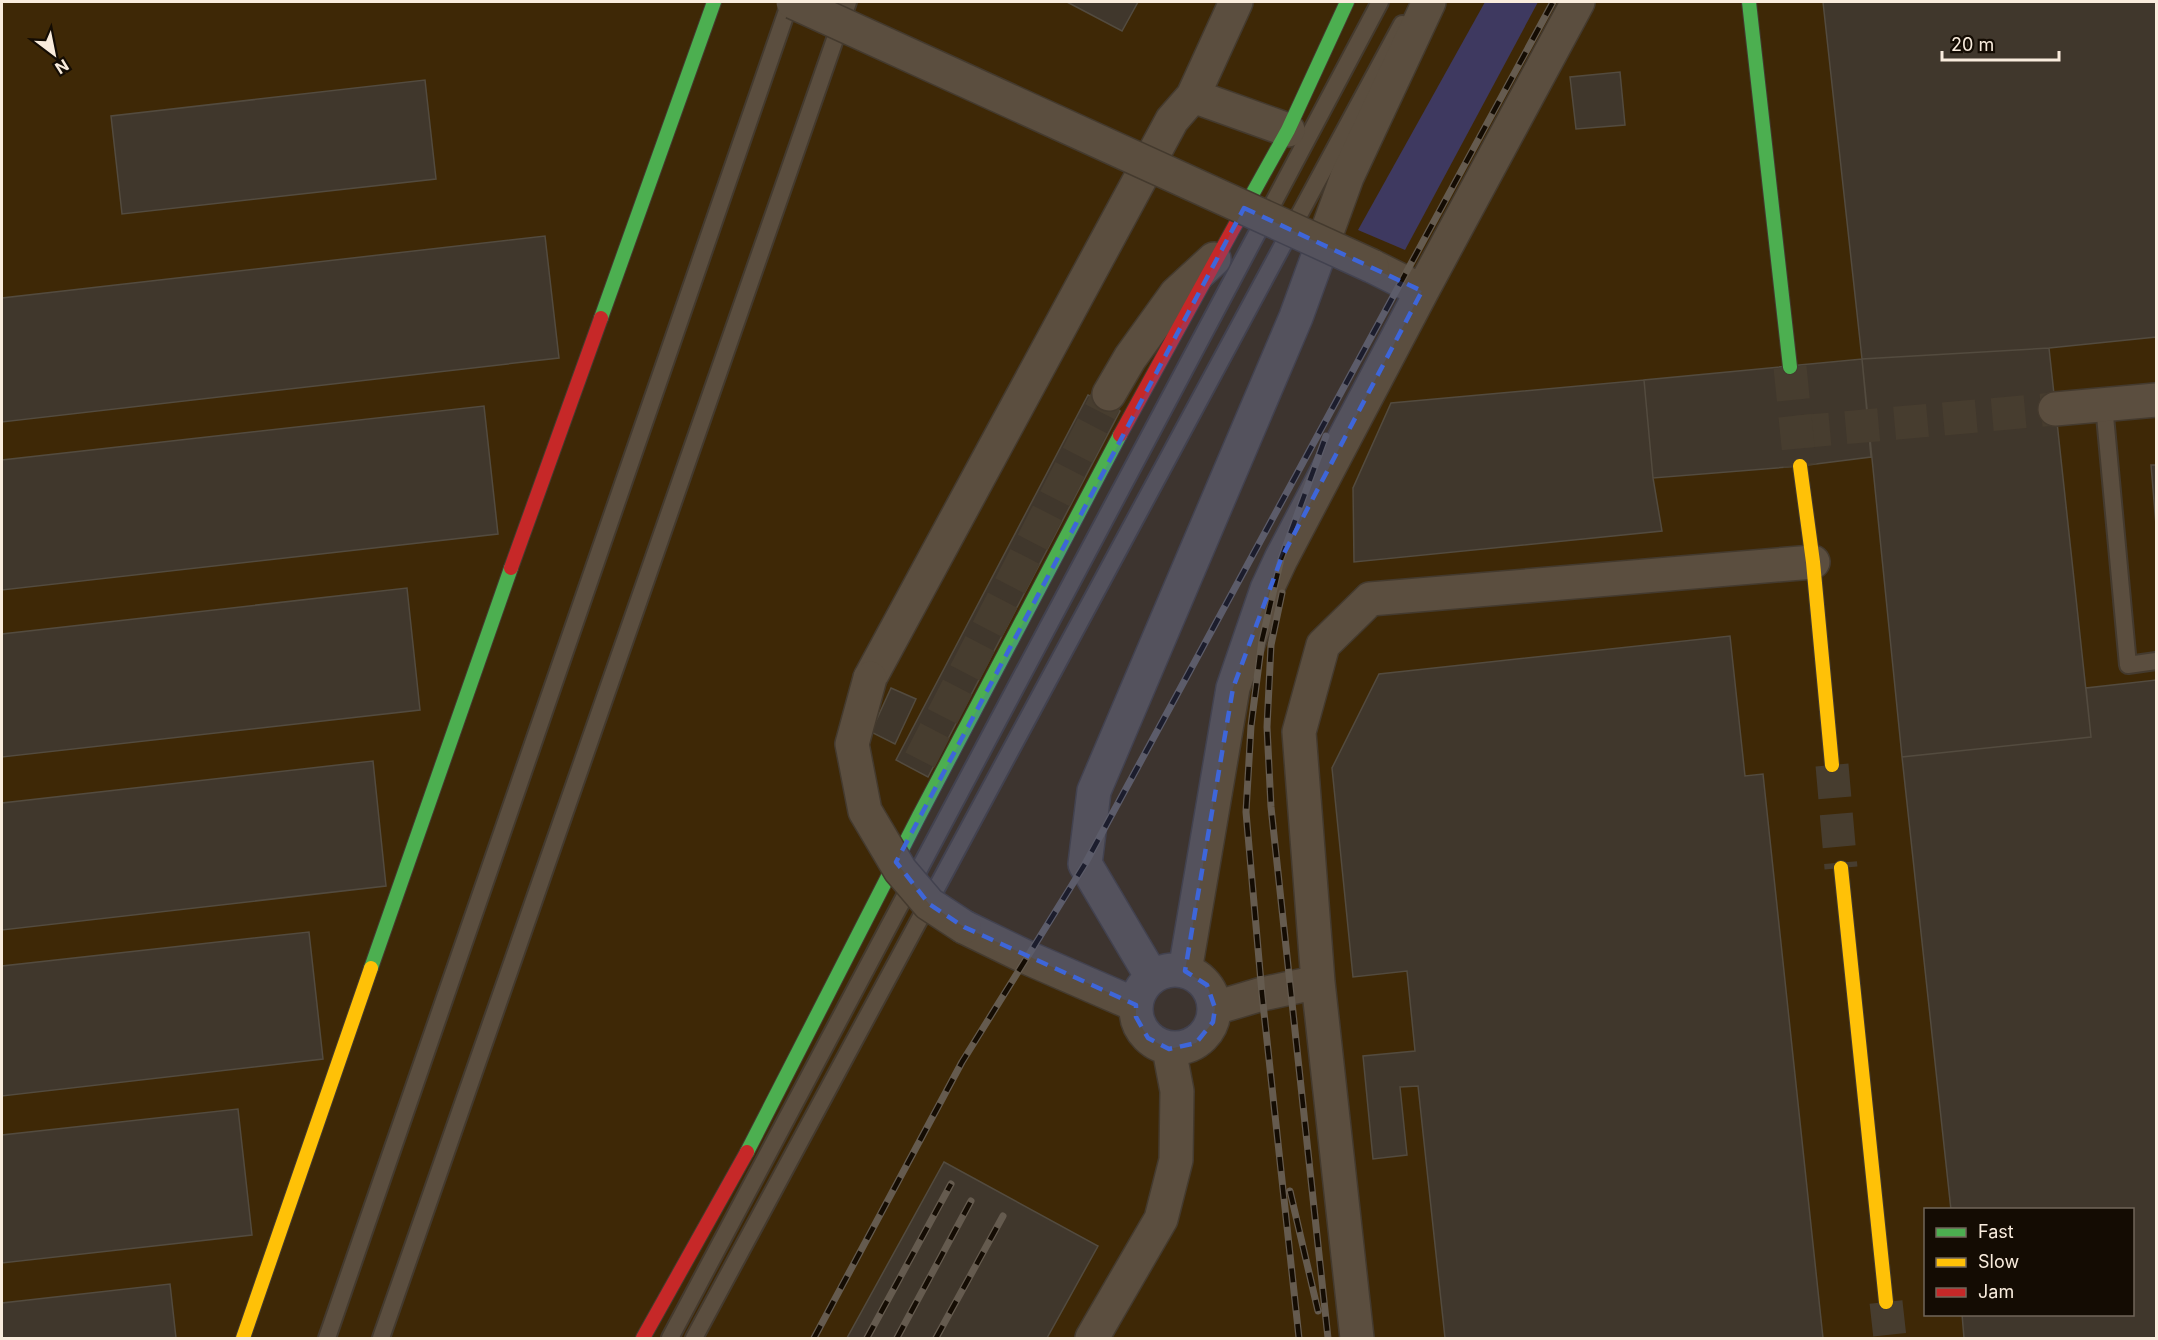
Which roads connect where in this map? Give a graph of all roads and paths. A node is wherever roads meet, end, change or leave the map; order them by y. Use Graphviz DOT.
graph roads {
  1 [pos="714,2"];
  2 [pos="792,2"];
  3 [pos="848,2"];
  4 [pos="1236,2"];
  5 [pos="1347,2"];
  6 [pos="1380,2"];
  7 [pos="1414,2"];
  8 [pos="1429,2"];
  9 [pos="1578,2"];
  10 [pos="1749,2"];
  11 [pos="1193,96"];
  12 [pos="1288,130"];
  13 [pos="1215,258"];
  14 [pos="1422,291"];
  15 [pos="1790,367"];
  16 [pos="1109,394"];
  17 [pos="2157,400"];
  18 [pos="2104,405"];
  19 [pos="2055,409"];
  20 [pos="1800,466"];
  21 [pos="1813,562"];
  22 [pos="2157,661"];
  23 [pos="1832,765"];
  24 [pos="1841,868"];
  25 [pos="1185,971"];
  26 [pos="1318,982"];
  27 [pos="1144,991"];
  28 [pos="1215,1008"];
  29 [pos="1169,1049"];
  30 [pos="1886,1302"];
  31 [pos="243,1338"];
  32 [pos="327,1338"];
  33 [pos="381,1338"];
  34 [pos="643,1338"];
  35 [pos="670,1338"];
  36 [pos="694,1338"];
  37 [pos="1092,1338"];
  38 [pos="1357,1338"];
  1 -- 31 [label="street"];
  2 -- 14 [label="street, bridge"];
  2 -- 32 [label="lane"];
  3 -- 33 [label="lane"];
  4 -- 11 [label="street"];
  5 -- 12 [label="street"];
  6 -- 35 [label="lane"];
  7 -- 36 [label="lane"];
  8 -- 27 [label="street"];
  9 -- 14 [label="street"];
  10 -- 15 [label="street"];
  11 -- 12 [label="street"];
  11 -- 27 [label="street, bridge"];
  12 -- 13 [label="street"];
  13 -- 16 [label="street"];
  13 -- 34 [label="street"];
  14 -- 25 [label="street"];
  17 -- 18 [label="street"];
  18 -- 19 [label="street"];
  18 -- 22 [label="lane"];
  20 -- 21 [label="street"];
  21 -- 23 [label="street"];
  21 -- 26 [label="street"];
  24 -- 30 [label="street"];
  25 -- 27 [label="street"];
  25 -- 28 [label="street"];
  26 -- 28 [label="street"];
  26 -- 38 [label="street"];
  27 -- 29 [label="street"];
  28 -- 29 [label="street"];
  29 -- 37 [label="street"];
}
